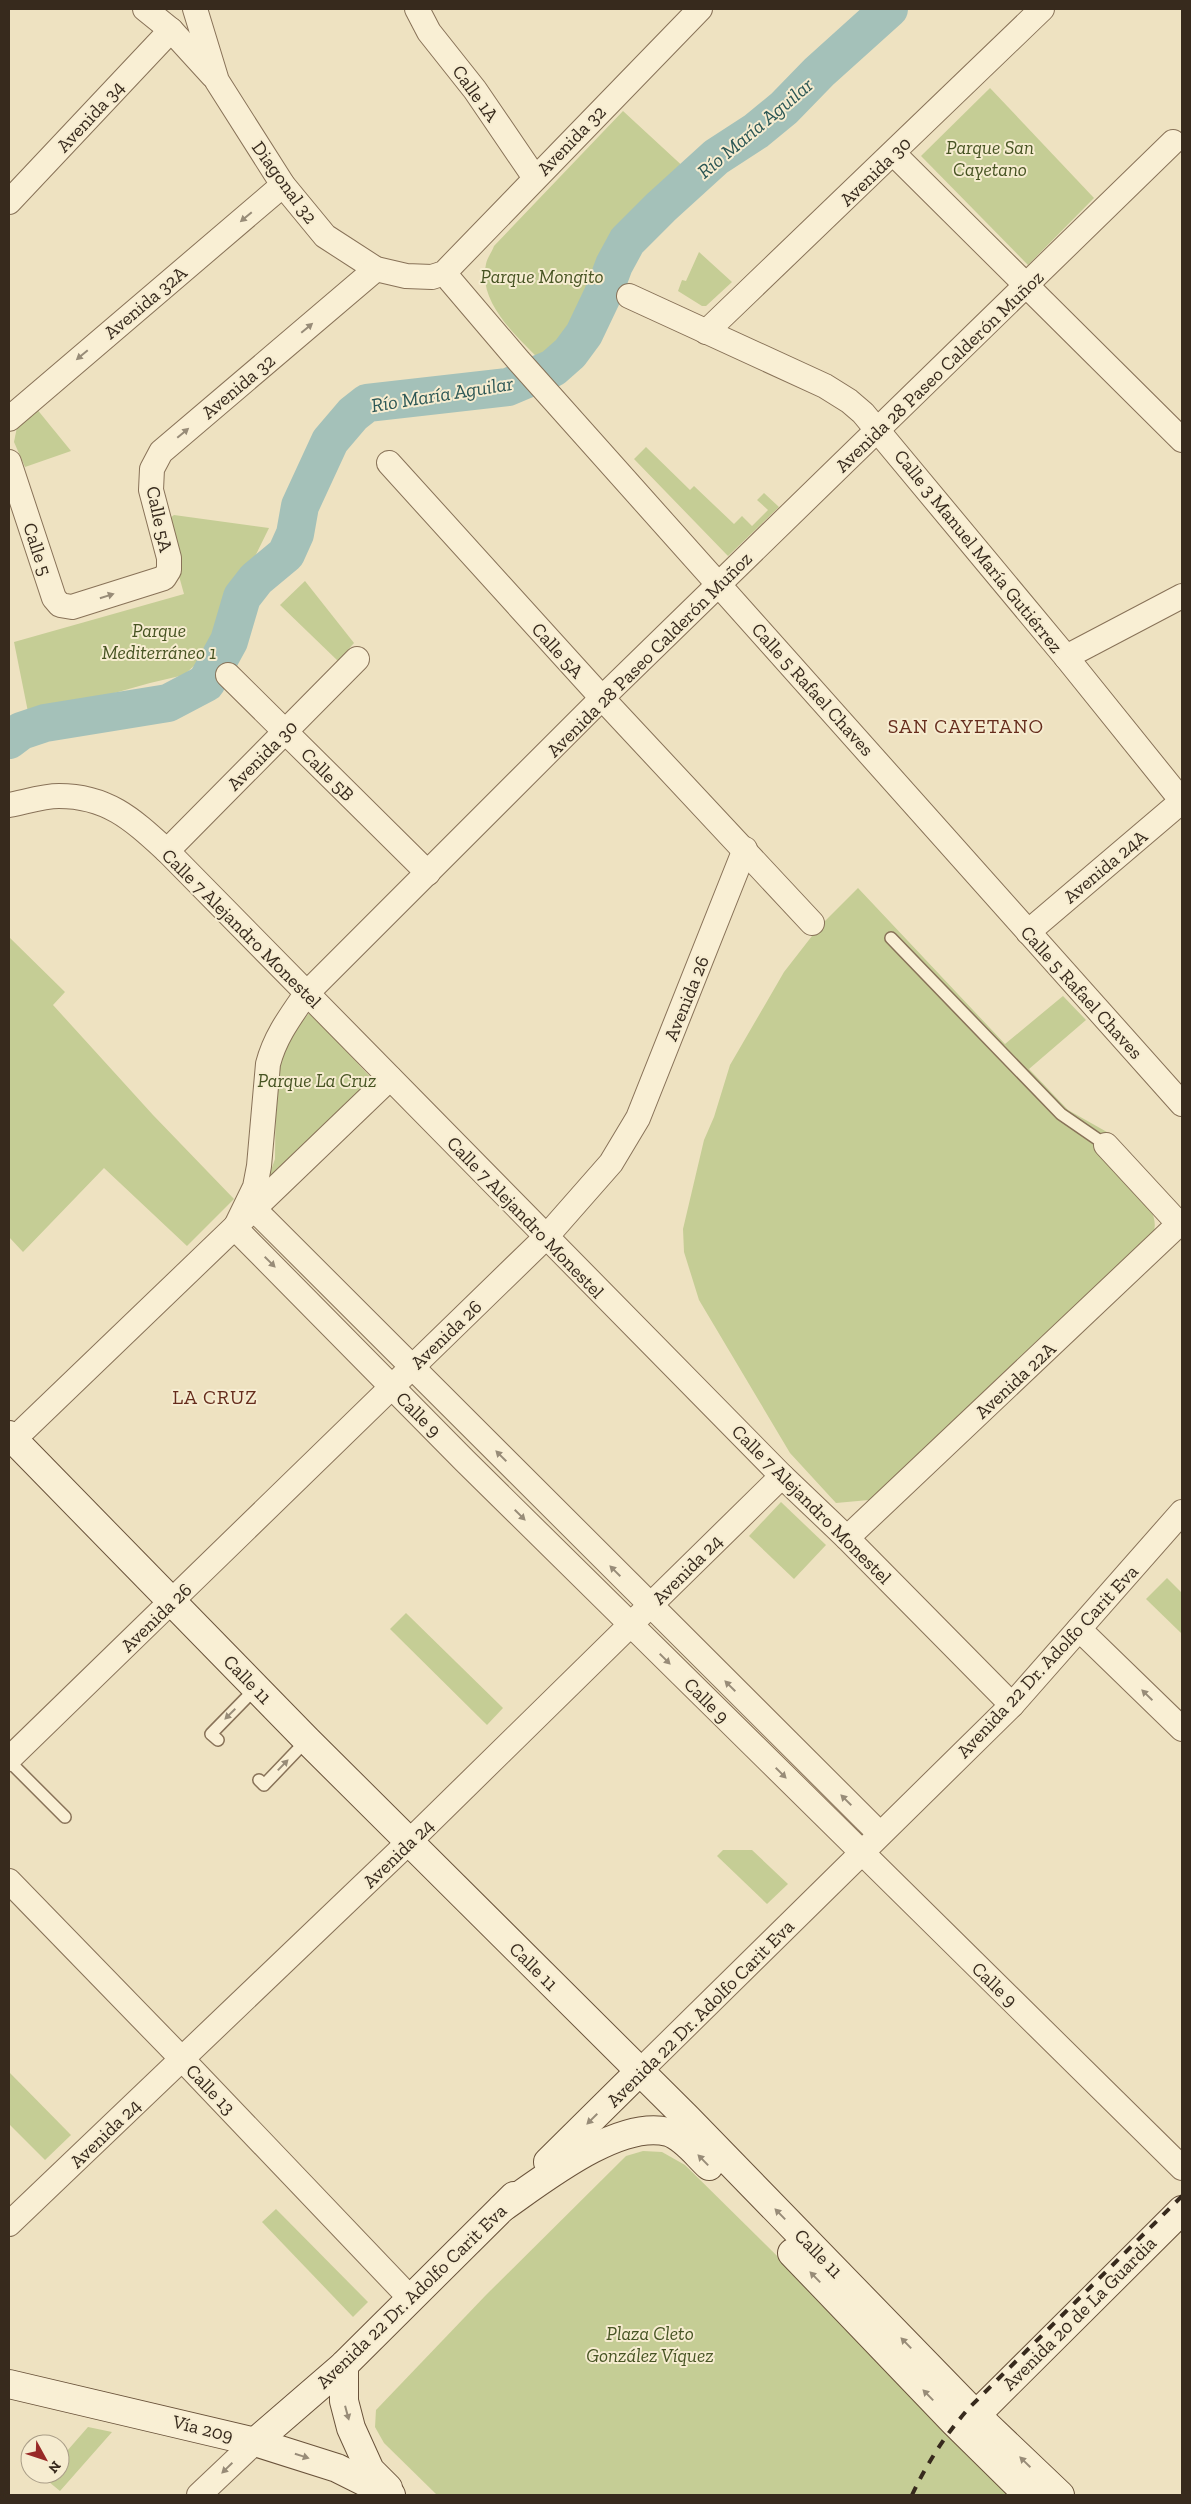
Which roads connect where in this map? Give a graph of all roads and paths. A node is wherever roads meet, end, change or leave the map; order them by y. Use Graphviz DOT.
graph roads {
  1 [pos="145,9"];
  2 [pos="195,9"];
  3 [pos="417,9"];
  4 [pos="700,9"];
  5 [pos="1042,9"];
  6 [pos="171,30"];
  7 [pos="217,81"];
  8 [pos="1173,142"];
  9 [pos="894,154"];
  10 [pos="535,178"];
  11 [pos="283,185"];
  12 [pos="9,202"];
  13 [pos="376,269"];
  14 [pos="444,273"];
  15 [pos="1028,285"];
  16 [pos="629,296"];
  17 [pos="706,332"];
  18 [pos="9,419"];
  19 [pos="879,430"];
  20 [pos="1182,440"];
  21 [pos="9,462"];
  22 [pos="389,463"];
  23 [pos="152,469"];
  24 [pos="169,570"];
  25 [pos="719,584"];
  26 [pos="1182,596"];
  27 [pos="1066,657"];
  28 [pos="358,659"];
  29 [pos="228,675"];
  30 [pos="602,698"];
  31 [pos="286,732"];
  32 [pos="1182,801"];
  33 [pos="9,805"];
  34 [pos="745,849"];
  35 [pos="167,851"];
  36 [pos="428,874"];
  37 [pos="812,923"];
  38 [pos="1028,932"];
  39 [pos="891,938"];
  40 [pos="306,994"];
  41 [pos="390,1078"];
  42 [pos="1182,1104"];
  43 [pos="1106,1145"];
  44 [pos="252,1206"];
  45 [pos="1181,1222"];
  46 [pos="236,1228"];
  47 [pos="546,1237"];
  48 [pos="412,1367"];
  49 [pos="392,1386"];
  50 [pos="10,1439"];
  51 [pos="782,1476"];
  52 [pos="1182,1512"];
  53 [pos="848,1538"];
  54 [pos="173,1600"];
  55 [pos="650,1606"];
  56 [pos="631,1625"];
  57 [pos="1079,1629"];
  58 [pos="256,1688"];
  59 [pos="1012,1705"];
  60 [pos="1182,1730"];
  61 [pos="218,1740"];
  62 [pos="308,1740"];
  63 [pos="9,1760"];
  64 [pos="259,1780"];
  65 [pos="65,1817"];
  66 [pos="880,1834"];
  67 [pos="410,1841"];
  68 [pos="862,1853"];
  69 [pos="9,1881"];
  70 [pos="182,2059"];
  71 [pos="639,2072"];
  72 [pos="687,2118"];
  73 [pos="572,2158"];
  74 [pos="1182,2168"];
  75 [pos="502,2208"];
  76 [pos="1182,2210"];
  77 [pos="9,2224"];
  78 [pos="411,2299"];
  79 [pos="344,2365"];
  80 [pos="9,2384"];
  81 [pos="969,2422"];
  82 [pos="255,2442"];
  83 [pos="199,2495"];
  84 [pos="391,2495"];
  85 [pos="396,2495"];
  86 [pos="1028,2495"];
  87 [pos="1060,2495"];
  1 -- 6 [label="street"];
  2 -- 7 [label="street, Diagonal 32"];
  3 -- 10 [label="street, Calle 1A"];
  4 -- 10 [label="street, Avenida 32"];
  5 -- 9 [label="street, Avenida 30"];
  6 -- 7 [label="street"];
  6 -- 12 [label="street, Avenida 34"];
  7 -- 11 [label="street, Diagonal 32"];
  8 -- 15 [label="street, Avenida 28 Paseo Calderón Muñoz"];
  9 -- 15 [label="street"];
  9 -- 17 [label="street, Avenida 30"];
  10 -- 14 [label="street, Avenida 32"];
  11 -- 13 [label="street, Diagonal 32"];
  11 -- 18 [label="street, Avenida 32A, one-way"];
  13 -- 14 [label="street, Diagonal 32"];
  23 -- 13 [label="street, Avenida 32, one-way"];
  14 -- 25 [label="street, Calle 5 Rafael Chaves"];
  15 -- 19 [label="street, Avenida 28 Paseo Calderón Muñoz"];
  15 -- 20 [label="street"];
  16 -- 17 [label="street, Calle 3 Manuel María Gutiérrez"];
  17 -- 19 [label="street, Calle 3 Manuel María Gutiérrez"];
  19 -- 25 [label="street, Avenida 28 Paseo Calderón Muñoz"];
  19 -- 27 [label="street, Calle 3 Manuel María Gutiérrez"];
  21 -- 24 [label="street, Calle 5, one-way"];
  22 -- 30 [label="street, Calle 5A"];
  23 -- 24 [label="street, Calle 5A"];
  25 -- 30 [label="street, Avenida 28 Paseo Calderón Muñoz"];
  25 -- 38 [label="street, Calle 5 Rafael Chaves"];
  26 -- 27 [label="street"];
  27 -- 32 [label="street, Calle 3 Manuel María Gutiérrez"];
  28 -- 31 [label="street, Avenida 30"];
  29 -- 31 [label="street, Calle 5B"];
  30 -- 34 [label="street, Calle 5A"];
  30 -- 36 [label="street, Avenida 28 Paseo Calderón Muñoz"];
  31 -- 35 [label="street, Avenida 30"];
  31 -- 36 [label="street, Calle 5B"];
  32 -- 38 [label="street, Avenida 24A"];
  33 -- 35 [label="street, Calle 7 Alejandro Monestel"];
  34 -- 37 [label="street, Calle 5A"];
  34 -- 47 [label="street, Avenida 26"];
  35 -- 40 [label="street, Calle 7 Alejandro Monestel"];
  36 -- 40 [label="street, Avenida 28 Paseo Calderón Muñoz"];
  38 -- 42 [label="street, Calle 5 Rafael Chaves"];
  39 -- 43 [label="lane"];
  40 -- 41 [label="street, Calle 7 Alejandro Monestel"];
  40 -- 44 [label="street, Avenida 28 Paseo Calderón Muñoz"];
  41 -- 44 [label="street, Avenida 28 Paseo Calderón Muñoz"];
  41 -- 47 [label="street, Calle 7 Alejandro Monestel"];
  43 -- 45 [label="street"];
  44 -- 46 [label="street, Avenida 28 Paseo Calderón Muñoz"];
  44 -- 48 [label="street, Calle 9"];
  45 -- 53 [label="street, Avenida 22A"];
  46 -- 49 [label="street, Calle 9, one-way"];
  46 -- 50 [label="street, Avenida 28 Paseo Calderón Muñoz"];
  47 -- 48 [label="street, Avenida 26"];
  47 -- 51 [label="street, Calle 7 Alejandro Monestel"];
  48 -- 49 [label="street, Avenida 26"];
  55 -- 48 [label="street, Calle 9, one-way"];
  49 -- 54 [label="street, Avenida 26"];
  49 -- 56 [label="street, Calle 9, one-way"];
  50 -- 54 [label="main road, Calle 11"];
  51 -- 53 [label="street, Calle 7 Alejandro Monestel"];
  51 -- 55 [label="street, Avenida 24"];
  52 -- 57 [label="street, Avenida 22 Dr. Adolfo Carit Eva"];
  53 -- 59 [label="street, Calle 7 Alejandro Monestel"];
  54 -- 58 [label="main road, Calle 11"];
  54 -- 63 [label="street, Avenida 26"];
  55 -- 56 [label="street, Avenida 24"];
  66 -- 55 [label="street, Calle 9, one-way"];
  56 -- 67 [label="street, Avenida 24"];
  56 -- 68 [label="street, Calle 9, one-way"];
  57 -- 59 [label="street, Avenida 22 Dr. Adolfo Carit Eva"];
  60 -- 57 [label="street, one-way"];
  58 -- 61 [label="lane, one-way"];
  58 -- 62 [label="main road, Calle 11"];
  59 -- 66 [label="street, Avenida 22 Dr. Adolfo Carit Eva"];
  64 -- 62 [label="lane, one-way"];
  62 -- 67 [label="main road, Calle 11"];
  63 -- 65 [label="lane"];
  66 -- 68 [label="street, Avenida 22 Dr. Adolfo Carit Eva"];
  67 -- 70 [label="street, Avenida 24"];
  67 -- 71 [label="main road, Calle 11"];
  68 -- 71 [label="street, Avenida 22 Dr. Adolfo Carit Eva"];
  68 -- 74 [label="street, Calle 9"];
  69 -- 70 [label="street, Calle 13"];
  70 -- 77 [label="street, Avenida 24"];
  70 -- 78 [label="street, Calle 13"];
  71 -- 72 [label="main road, Calle 11"];
  71 -- 75 [label="main road, Avenida 22 Dr. Adolfo Carit Eva, one-way"];
  72 -- 73 [label="main road"];
  81 -- 72 [label="main road, Calle 11, one-way"];
  73 -- 75 [label="main road, Calle 11"];
  81 -- 73 [label="main road, Calle 11, one-way"];
  75 -- 78 [label="main road, Avenida 22 Dr. Adolfo Carit Eva"];
  76 -- 81 [label="main road, Avenida 20 de La Guardia"];
  78 -- 79 [label="main road, Avenida 22 Dr. Adolfo Carit Eva"];
  79 -- 82 [label="main road, Avenida 22 Dr. Adolfo Carit Eva"];
  79 -- 85 [label="main road, one-way"];
  80 -- 82 [label="main road, Vía 209"];
  81 -- 86 [label="main road, Calle 11"];
  87 -- 81 [label="main road, Calle 11, one-way"];
  82 -- 83 [label="street, Avenida 22 Dr. Adolfo Carit Eva, one-way"];
  82 -- 84 [label="main road, Vía 209, one-way"];
}
